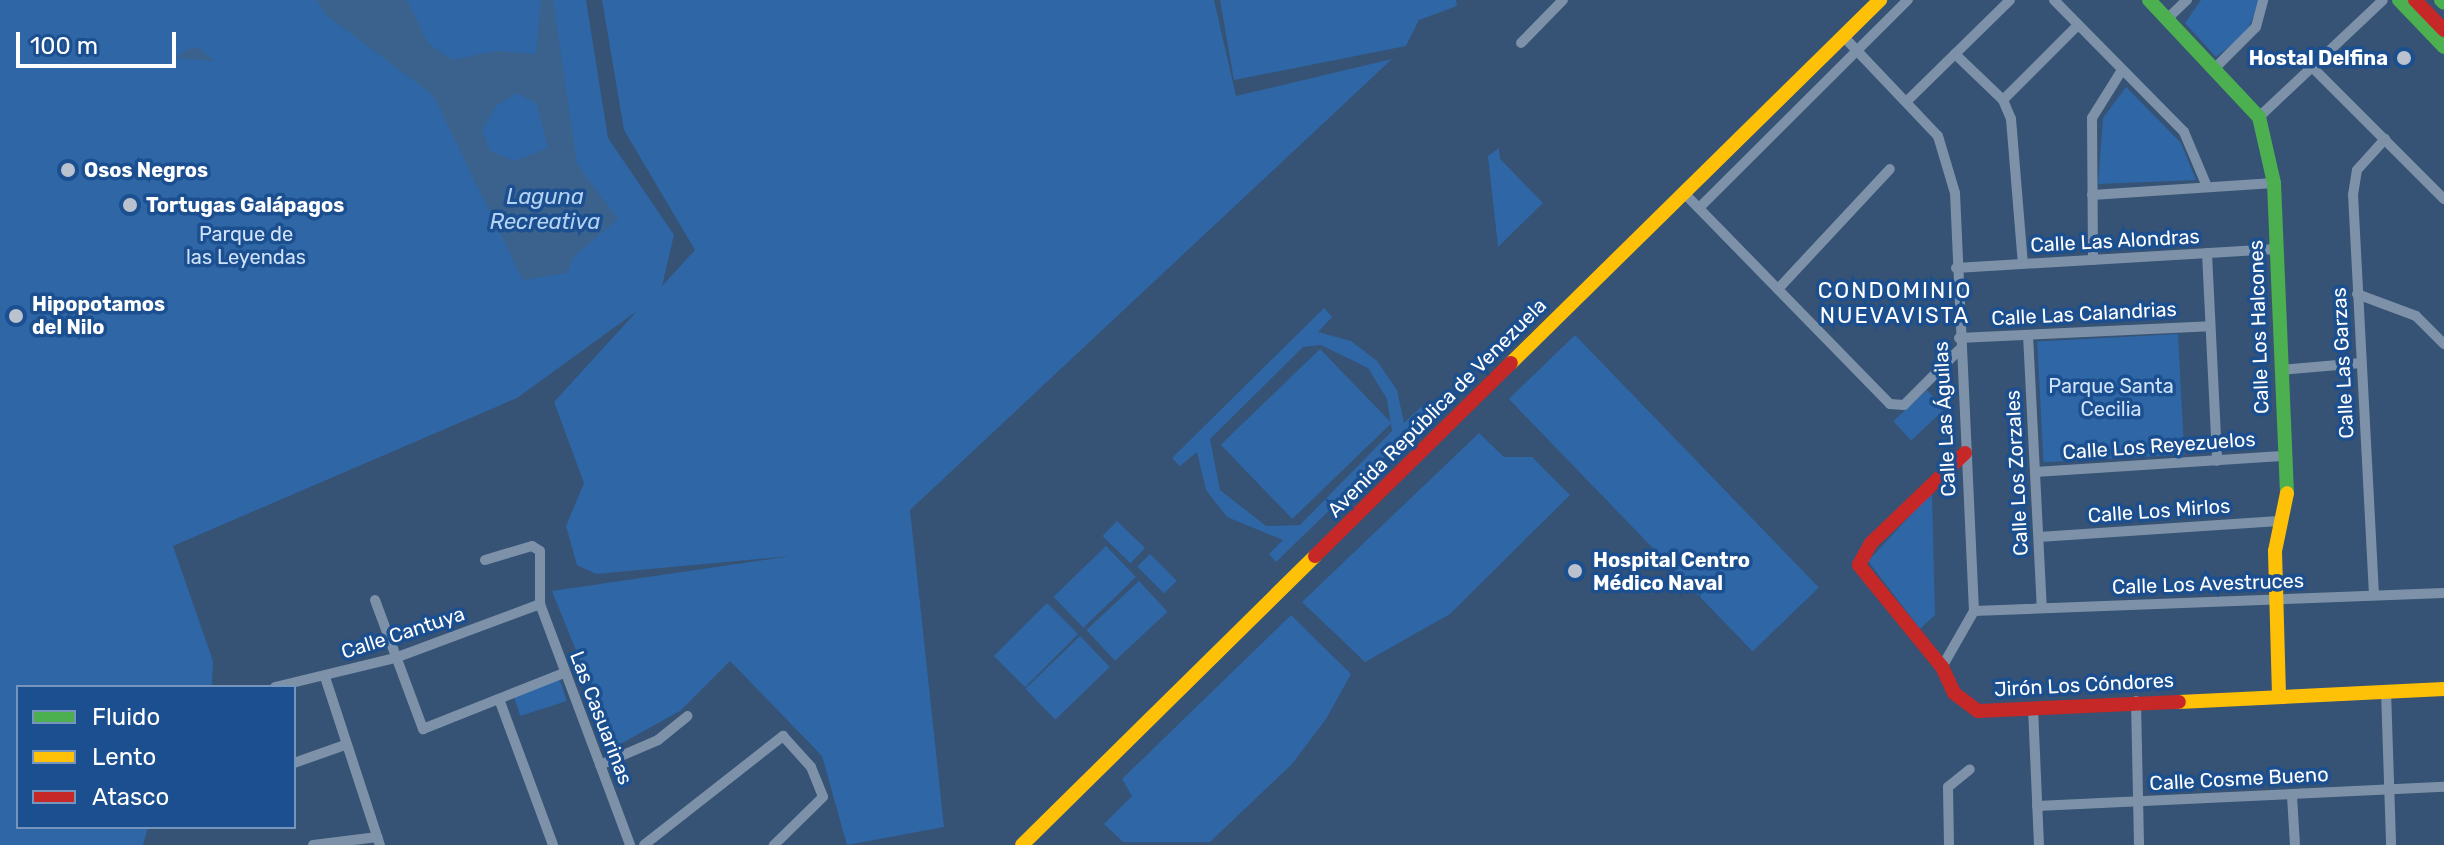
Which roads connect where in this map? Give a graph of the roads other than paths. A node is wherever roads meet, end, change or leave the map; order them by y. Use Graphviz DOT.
graph roads {
  1 [pos="1563,0"];
  2 [pos="1880,0"];
  3 [pos="1908,0"];
  4 [pos="2010,0"];
  5 [pos="2054,0"];
  6 [pos="2149,0"];
  7 [pos="2187,0"];
  8 [pos="2263,0"];
  9 [pos="2383,0"];
  10 [pos="2399,0"];
  11 [pos="2415,0"];
  12 [pos="2167,19"];
  13 [pos="2078,25"];
  14 [pos="2444,30"];
  15 [pos="1843,36"];
  16 [pos="1521,43"];
  17 [pos="2444,47"];
  18 [pos="1857,50"];
  19 [pos="1955,54"];
  20 [pos="2312,67"];
  21 [pos="2214,69"];
  22 [pos="2122,70"];
  23 [pos="2003,100"];
  24 [pos="1907,101"];
  25 [pos="2259,117"];
  26 [pos="2385,139"];
  27 [pos="1890,169"];
  28 [pos="2274,183"];
  29 [pos="2206,184"];
  30 [pos="1684,193"];
  31 [pos="2092,195"];
  32 [pos="2444,199"];
  33 [pos="1699,208"];
  34 [pos="2276,249"];
  35 [pos="2207,253"];
  36 [pos="2093,260"];
  37 [pos="2023,264"];
  38 [pos="1956,268"];
  39 [pos="1778,289"];
  40 [pos="2357,294"];
  41 [pos="2210,326"];
  42 [pos="2028,335"];
  43 [pos="1959,344"];
  44 [pos="2444,344"];
  45 [pos="2361,363"];
  46 [pos="2280,370"];
  47 [pos="1965,453"];
  48 [pos="2285,456"];
  49 [pos="2217,461"];
  50 [pos="2035,472"];
  51 [pos="2282,521"];
  52 [pos="2039,537"];
  53 [pos="485,560"];
  54 [pos="2444,593"];
  55 [pos="2374,595"];
  56 [pos="2275,599"];
  57 [pos="375,600"];
  58 [pos="540,604"];
  59 [pos="2042,608"];
  60 [pos="1974,611"];
  61 [pos="395,658"];
  62 [pos="1942,667"];
  63 [pos="564,673"];
  64 [pos="325,677"];
  65 [pos="285,685"];
  66 [pos="2444,689"];
  67 [pos="2386,691"];
  68 [pos="2279,695"];
  69 [pos="499,699"];
  70 [pos="2136,701"];
  71 [pos="2033,708"];
  72 [pos="688,716"];
  73 [pos="345,745"];
  74 [pos="296,762"];
  75 [pos="600,765"];
  76 [pos="1970,769"];
  77 [pos="2444,787"];
  78 [pos="2389,788"];
  79 [pos="2292,796"];
  80 [pos="2137,802"];
  81 [pos="2037,806"];
  82 [pos="379,841"];
  83 [pos="313,845"];
  84 [pos="553,845"];
  85 [pos="630,845"];
  86 [pos="644,845"];
  87 [pos="774,845"];
  88 [pos="1022,845"];
  89 [pos="1949,845"];
  90 [pos="2039,845"];
  91 [pos="2139,845"];
  92 [pos="2295,845"];
  93 [pos="2391,845"];
  1 -- 16 [label="street"];
  2 -- 15 [label="street, Avenida República de Venezuela"];
  3 -- 18 [label="street"];
  4 -- 19 [label="street"];
  5 -- 13 [label="street"];
  6 -- 12 [label="street"];
  7 -- 12 [label="street"];
  8 -- 21 [label="street"];
  9 -- 20 [label="street"];
  10 -- 17 [label="street"];
  11 -- 14 [label="street"];
  12 -- 21 [label="street"];
  13 -- 22 [label="street"];
  13 -- 23 [label="street"];
  15 -- 18 [label="street, Calle Las Águilas"];
  15 -- 30 [label="street, Avenida República de Venezuela"];
  18 -- 24 [label="street, Calle Las Águilas"];
  18 -- 33 [label="street"];
  19 -- 23 [label="street"];
  19 -- 24 [label="street"];
  20 -- 25 [label="street"];
  20 -- 26 [label="street"];
  21 -- 25 [label="street"];
  22 -- 29 [label="street"];
  22 -- 31 [label="street"];
  23 -- 37 [label="street"];
  24 -- 38 [label="street, Calle Las Águilas"];
  25 -- 28 [label="street, Calle Los Halcones"];
  26 -- 32 [label="street"];
  26 -- 40 [label="street, Calle Las Garzas"];
  27 -- 39 [label="street"];
  28 -- 29 [label="street"];
  28 -- 34 [label="street, Calle Los Halcones"];
  29 -- 31 [label="street"];
  30 -- 33 [label="street"];
  30 -- 88 [label="street, Avenida República de Venezuela"];
  31 -- 36 [label="street"];
  33 -- 39 [label="street"];
  34 -- 35 [label="street, Calle Las Alondras"];
  34 -- 46 [label="street, Calle Los Halcones"];
  35 -- 36 [label="street, Calle Las Alondras"];
  35 -- 41 [label="street"];
  36 -- 37 [label="street, Calle Las Alondras"];
  37 -- 38 [label="street, Calle Las Alondras"];
  38 -- 43 [label="street, Calle Las Águilas"];
  39 -- 43 [label="street"];
  40 -- 44 [label="street"];
  40 -- 45 [label="street, Calle Las Garzas"];
  41 -- 42 [label="street, Calle Las Calandrias"];
  41 -- 49 [label="street"];
  42 -- 43 [label="street, Calle Las Calandrias"];
  42 -- 50 [label="street, Calle Los Zorzales"];
  43 -- 47 [label="street, Calle Las Águilas"];
  45 -- 46 [label="street"];
  45 -- 55 [label="street, Calle Las Garzas"];
  46 -- 48 [label="street, Calle Los Halcones"];
  47 -- 60 [label="street, Calle Las Águilas"];
  47 -- 62 [label="street, Jirón Los Cóndores"];
  48 -- 49 [label="street, Calle Los Reyezuelos"];
  48 -- 51 [label="street, Calle Los Halcones"];
  49 -- 50 [label="street, Calle Los Reyezuelos"];
  50 -- 52 [label="street, Calle Los Zorzales"];
  51 -- 52 [label="street, Calle Los Mirlos"];
  51 -- 56 [label="street, Calle Los Halcones"];
  52 -- 59 [label="street, Calle Los Zorzales"];
  53 -- 58 [label="street, Las Casuarinas"];
  54 -- 55 [label="street, Calle Los Avestruces"];
  55 -- 56 [label="street, Calle Los Avestruces"];
  56 -- 59 [label="street, Calle Los Avestruces"];
  56 -- 68 [label="street, Calle Los Halcones"];
  57 -- 61 [label="street"];
  58 -- 61 [label="street, Calle Cantuya"];
  58 -- 63 [label="street, Las Casuarinas"];
  59 -- 60 [label="street, Calle Los Avestruces"];
  60 -- 62 [label="street"];
  61 -- 64 [label="street, Calle Cantuya"];
  61 -- 69 [label="street"];
  62 -- 71 [label="street, Jirón Los Cóndores"];
  63 -- 69 [label="street"];
  63 -- 75 [label="street, Las Casuarinas"];
  64 -- 65 [label="street, Calle Cantuya"];
  64 -- 73 [label="street"];
  66 -- 67 [label="street, Jirón Los Cóndores"];
  67 -- 68 [label="street, Jirón Los Cóndores"];
  67 -- 78 [label="street"];
  68 -- 70 [label="street, Jirón Los Cóndores"];
  69 -- 84 [label="street"];
  70 -- 71 [label="street, Jirón Los Cóndores"];
  70 -- 80 [label="street"];
  71 -- 81 [label="street"];
  72 -- 75 [label="street"];
  73 -- 74 [label="street"];
  73 -- 82 [label="street"];
  75 -- 85 [label="street, Las Casuarinas"];
  76 -- 89 [label="street"];
  77 -- 78 [label="street, Calle Cosme Bueno"];
  78 -- 79 [label="street, Calle Cosme Bueno"];
  78 -- 93 [label="street"];
  79 -- 80 [label="street, Calle Cosme Bueno"];
  79 -- 92 [label="street"];
  80 -- 81 [label="street, Calle Cosme Bueno"];
  80 -- 91 [label="street"];
  81 -- 90 [label="street"];
  82 -- 83 [label="street"];
  86 -- 87 [label="street"];
}
